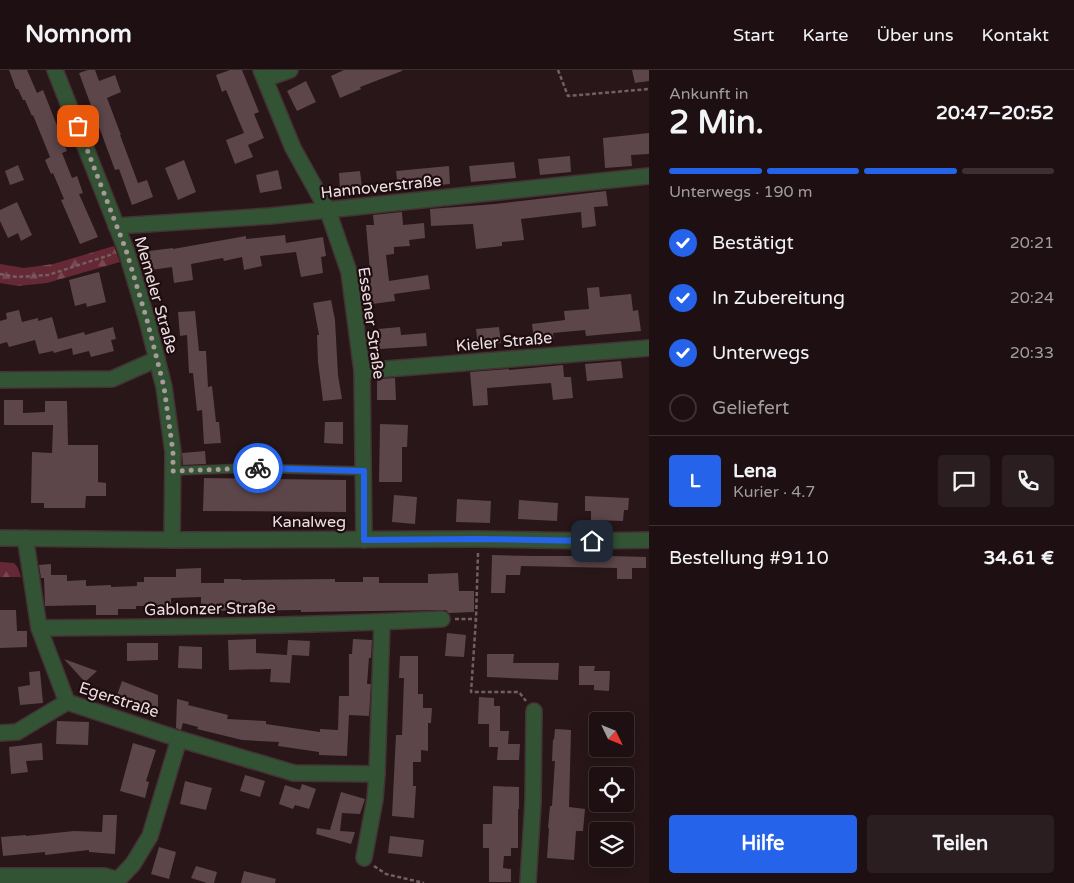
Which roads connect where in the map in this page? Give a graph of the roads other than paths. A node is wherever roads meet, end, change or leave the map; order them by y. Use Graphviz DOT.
graph roads {
  1 [pos="55,70"];
  2 [pos="290,70"];
  3 [pos="263,74"];
  4 [pos="649,176"];
  5 [pos="328,211"];
  6 [pos="116,226"];
  7 [pos="649,348"];
  8 [pos="157,359"];
  9 [pos="362,371"];
  10 [pos="0,380"];
  11 [pos="173,471"];
  12 [pos="364,471"];
  13 [pos="0,538"];
  14 [pos="25,538"];
  15 [pos="172,540"];
  16 [pos="364,540"];
  17 [pos="649,540"];
  18 [pos="442,620"];
  19 [pos="382,622"];
  20 [pos="39,628"];
  21 [pos="67,702"];
  22 [pos="534,711"];
  23 [pos="0,733"];
  24 [pos="179,738"];
  25 [pos="378,774"];
  26 [pos="364,858"];
  27 [pos="0,876"];
  28 [pos="118,882"];
  29 [pos="528,883"];
  1 -- 6 [label="street, Memeler Straße"];
  2 -- 3 [label="street"];
  3 -- 5 [label="street, Essener Straße"];
  4 -- 5 [label="street, Hannoverstraße"];
  5 -- 6 [label="street, Hannoverstraße"];
  5 -- 9 [label="street, Essener Straße"];
  6 -- 8 [label="street, Memeler Straße"];
  7 -- 9 [label="street, Kieler Straße"];
  8 -- 10 [label="street"];
  8 -- 11 [label="street, Memeler Straße"];
  9 -- 12 [label="street, Essener Straße"];
  11 -- 12 [label="lane"];
  11 -- 15 [label="street, Memeler Straße"];
  12 -- 16 [label="street, Essener Straße"];
  13 -- 14 [label="street, Kanalweg"];
  14 -- 15 [label="street, Kanalweg"];
  14 -- 20 [label="street, Egerstraße"];
  15 -- 16 [label="street, Kanalweg"];
  16 -- 17 [label="street, Kanalweg"];
  18 -- 19 [label="street, Gablonzer Straße"];
  19 -- 20 [label="street, Gablonzer Straße"];
  19 -- 25 [label="street"];
  20 -- 21 [label="street, Egerstraße"];
  21 -- 23 [label="street"];
  21 -- 24 [label="street, Egerstraße"];
  22 -- 29 [label="street"];
  24 -- 25 [label="street, Egerstraße"];
  24 -- 28 [label="street"];
  25 -- 26 [label="street"];
  27 -- 28 [label="street"];
}
